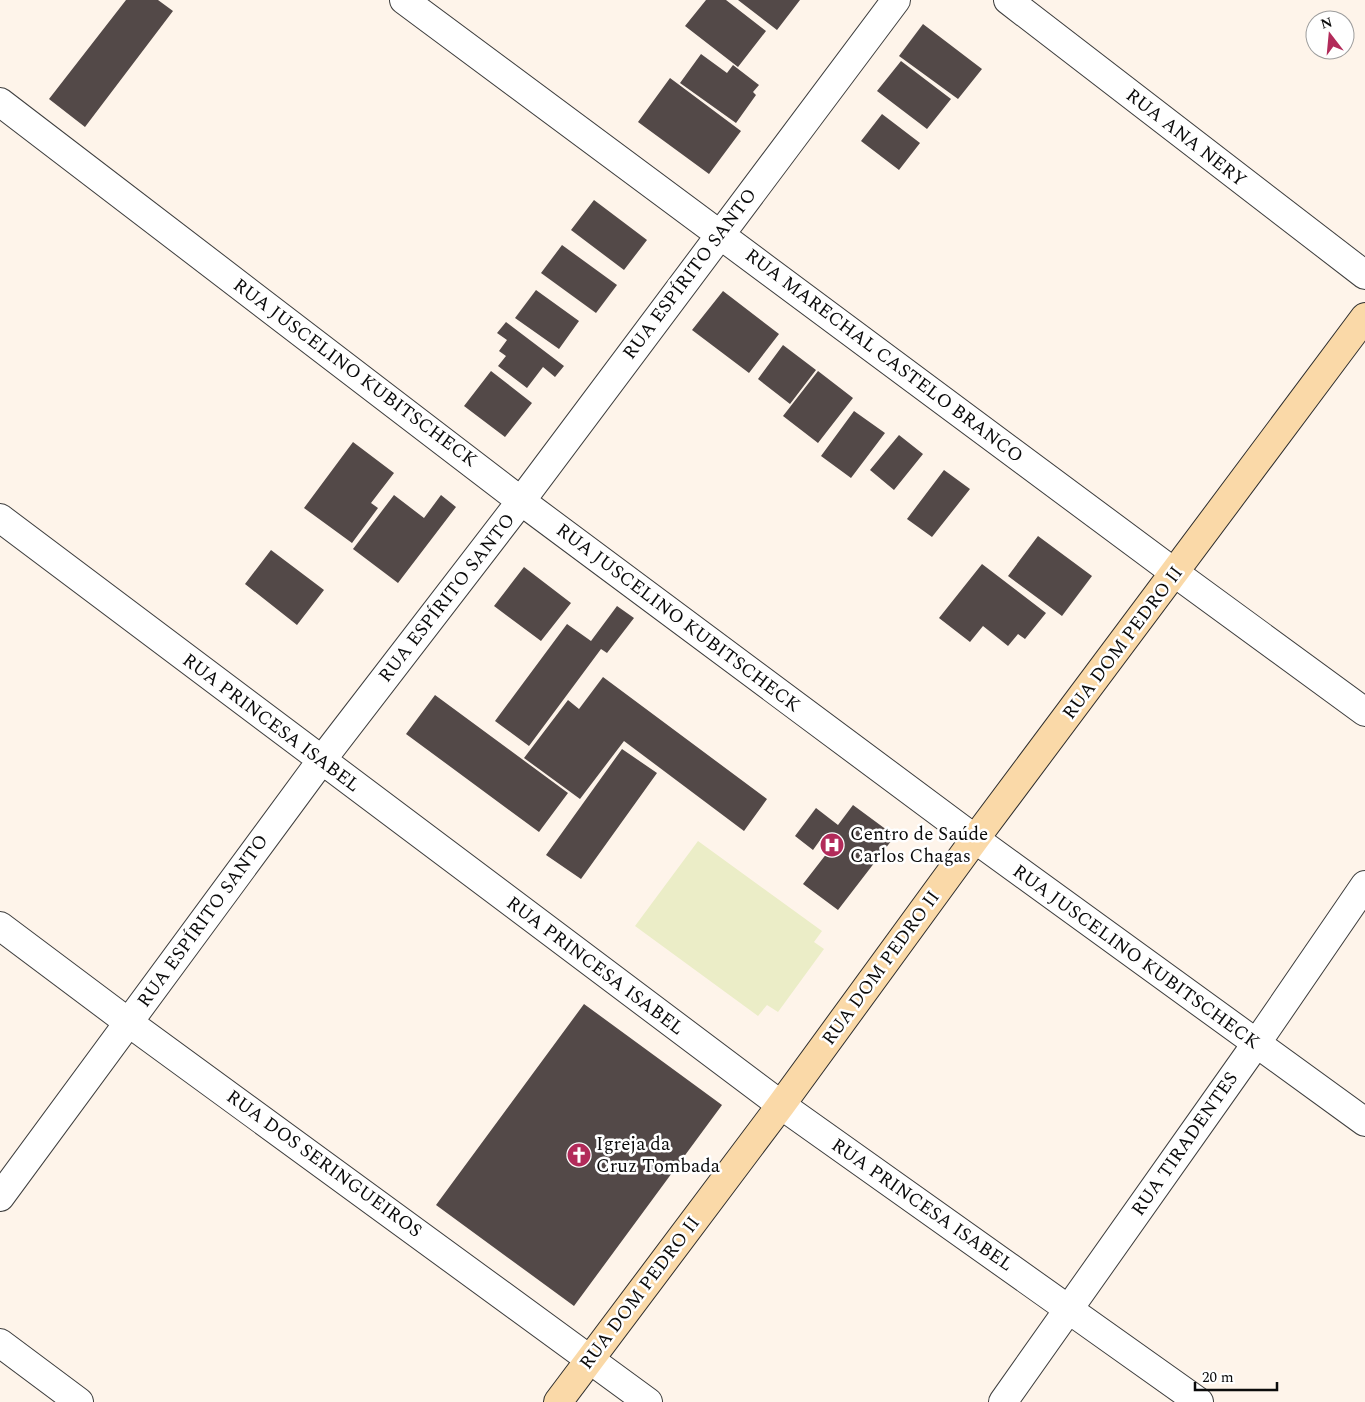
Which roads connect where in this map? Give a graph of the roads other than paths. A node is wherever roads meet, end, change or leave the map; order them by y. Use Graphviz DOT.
graph roads {
  1 [pos="404,0"];
  2 [pos="896,0"];
  3 [pos="1008,0"];
  4 [pos="0,102"];
  5 [pos="720,234"];
  6 [pos="1365,275"];
  7 [pos="1365,317"];
  8 [pos="521,500"];
  9 [pos="0,518"];
  10 [pos="1175,573"];
  11 [pos="1365,712"];
  12 [pos="321,761"];
  13 [pos="975,839"];
  14 [pos="1365,885"];
  15 [pos="0,926"];
  16 [pos="128,1022"];
  17 [pos="1256,1044"];
  18 [pos="781,1105"];
  19 [pos="1365,1122"];
  20 [pos="0,1197"];
  21 [pos="1068,1309"];
  22 [pos="0,1343"];
  23 [pos="591,1360"];
  24 [pos="79,1402"];
  25 [pos="558,1402"];
  26 [pos="648,1402"];
  27 [pos="1003,1402"];
  28 [pos="1199,1402"];
  1 -- 5 [label="street, RUA MARECHAL CASTELO BRANCO"];
  2 -- 5 [label="street, RUA ESPÍRITO SANTO"];
  3 -- 6 [label="street, RUA ANA NERY"];
  4 -- 8 [label="street, RUA JUSCELINO KUBITSCHECK"];
  5 -- 8 [label="street, RUA ESPÍRITO SANTO"];
  5 -- 10 [label="street, RUA MARECHAL CASTELO BRANCO"];
  7 -- 10 [label="street, RUA DOM PEDRO II"];
  8 -- 12 [label="street, RUA ESPÍRITO SANTO"];
  8 -- 13 [label="street, RUA JUSCELINO KUBITSCHECK"];
  9 -- 12 [label="street, RUA PRINCESA ISABEL"];
  10 -- 11 [label="street, RUA MARECHAL CASTELO BRANCO"];
  10 -- 13 [label="street, RUA DOM PEDRO II"];
  12 -- 16 [label="street, RUA ESPÍRITO SANTO"];
  12 -- 18 [label="street, RUA PRINCESA ISABEL"];
  13 -- 17 [label="street, RUA JUSCELINO KUBITSCHECK"];
  13 -- 18 [label="street, RUA DOM PEDRO II"];
  14 -- 17 [label="street, RUA TIRADENTES"];
  15 -- 16 [label="street, RUA DOS SERINGUEIROS"];
  16 -- 20 [label="street, RUA ESPÍRITO SANTO"];
  16 -- 23 [label="street, RUA DOS SERINGUEIROS"];
  17 -- 19 [label="street, RUA JUSCELINO KUBITSCHECK"];
  17 -- 21 [label="street, RUA TIRADENTES"];
  18 -- 21 [label="street, RUA PRINCESA ISABEL"];
  18 -- 23 [label="street, RUA DOM PEDRO II"];
  21 -- 27 [label="street, RUA TIRADENTES"];
  21 -- 28 [label="street, RUA PRINCESA ISABEL"];
  22 -- 24 [label="street"];
  23 -- 25 [label="street, RUA DOM PEDRO II"];
  23 -- 26 [label="street, RUA DOS SERINGUEIROS"];
}
